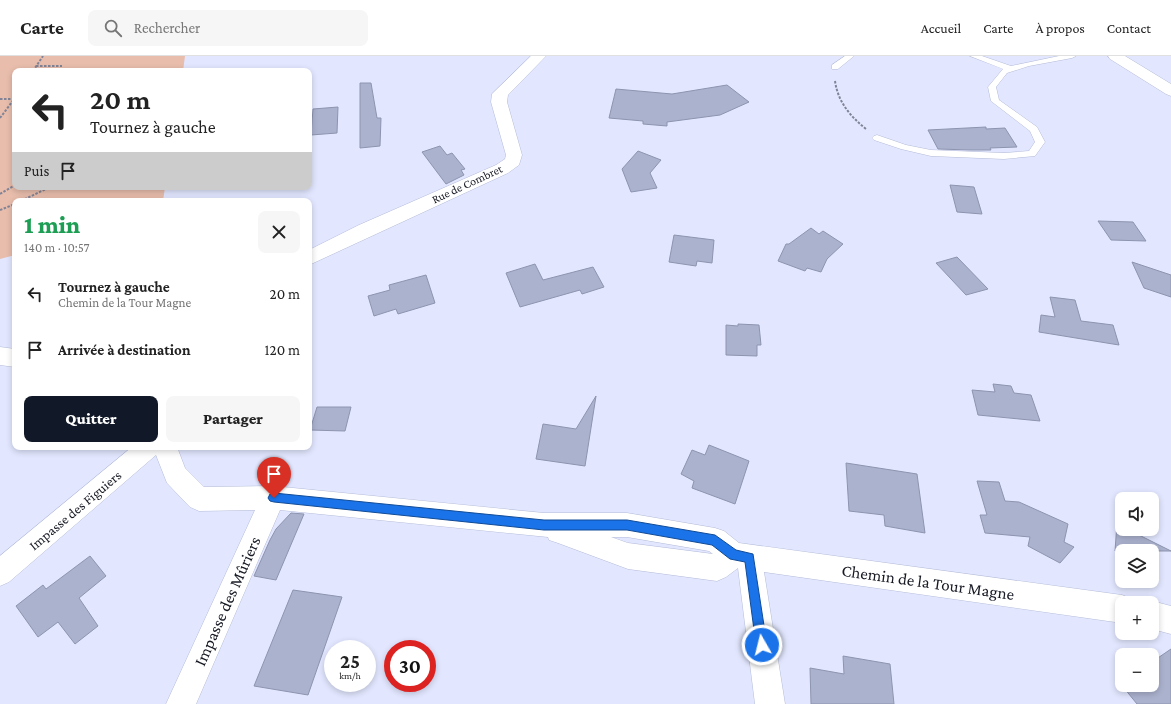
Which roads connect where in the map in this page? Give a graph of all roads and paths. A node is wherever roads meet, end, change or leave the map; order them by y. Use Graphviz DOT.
graph roads {
  1 [pos="43,56"];
  2 [pos="539,56"];
  3 [pos="850,56"];
  4 [pos="974,56"];
  5 [pos="1072,56"];
  6 [pos="1115,56"];
  7 [pos="36,66"];
  8 [pos="62,66"];
  9 [pos="835,66"];
  10 [pos="1011,69"];
  11 [pos="1171,91"];
  12 [pos="12,98"];
  13 [pos="0,99"];
  14 [pos="12,102"];
  15 [pos="0,118"];
  16 [pos="877,138"];
  17 [pos="12,187"];
  18 [pos="44,190"];
  19 [pos="0,194"];
  20 [pos="27,198"];
  21 [pos="12,205"];
  22 [pos="0,210"];
  23 [pos="312,257"];
  24 [pos="0,356"];
  25 [pos="12,358"];
  26 [pos="145,450"];
  27 [pos="166,450"];
  28 [pos="274,498"];
  29 [pos="742,556"];
  30 [pos="0,573"];
  31 [pos="1115,608"];
  32 [pos="1159,617"];
  33 [pos="1171,620"];
  34 [pos="181,704"];
  35 [pos="770,704"];
  1 -- 7 [label="path"];
  2 -- 23 [label="street, Rue de Combret"];
  3 -- 9 [label="lane"];
  4 -- 10 [label="lane"];
  5 -- 10 [label="lane"];
  6 -- 11 [label="street"];
  7 -- 8 [label="path"];
  9 -- 16 [label="path"];
  10 -- 16 [label="lane"];
  12 -- 13 [label="path"];
  14 -- 15 [label="path"];
  17 -- 19 [label="path"];
  18 -- 20 [label="path"];
  21 -- 22 [label="path"];
  24 -- 25 [label="street"];
  26 -- 30 [label="street, Impasse des Figuiers"];
  27 -- 28 [label="street"];
  28 -- 29 [label="street"];
  28 -- 34 [label="street, Impasse des Mûriers"];
  29 -- 31 [label="street, Chemin de la Tour Magne"];
  29 -- 35 [label="street"];
  32 -- 33 [label="street"];
}
